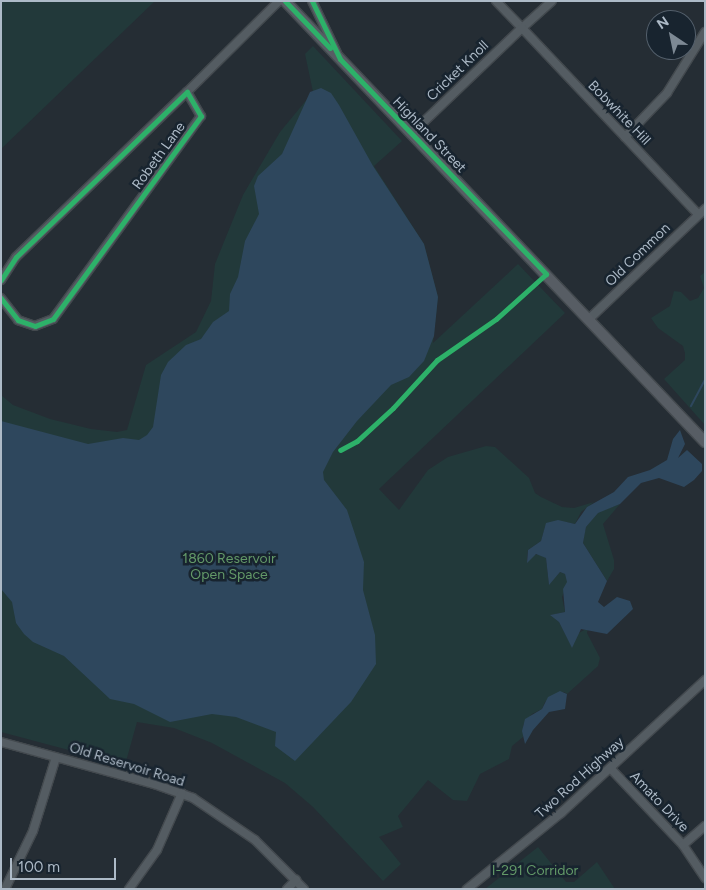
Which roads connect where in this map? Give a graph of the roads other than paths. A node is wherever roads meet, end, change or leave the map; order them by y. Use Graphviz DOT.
graph roads {
  1 [pos="279,1"];
  2 [pos="285,1"];
  3 [pos="312,1"];
  4 [pos="496,1"];
  5 [pos="552,1"];
  6 [pos="522,28"];
  7 [pos="705,32"];
  8 [pos="340,59"];
  9 [pos="187,92"];
  10 [pos="412,133"];
  11 [pos="625,136"];
  12 [pos="702,212"];
  13 [pos="1,280"];
  14 [pos="1,298"];
  15 [pos="589,319"];
  16 [pos="705,442"];
  17 [pos="705,680"];
  18 [pos="1,742"];
  19 [pos="56,757"];
  20 [pos="611,769"];
  21 [pos="182,794"];
  22 [pos="705,826"];
  23 [pos="683,845"];
  24 [pos="705,878"];
  25 [pos="296,880"];
  26 [pos="5,889"];
  27 [pos="129,889"];
  28 [pos="287,889"];
  29 [pos="304,889"];
  30 [pos="468,889"];
  1 -- 9 [label="street, Robeth Lane"];
  2 -- 8 [label="main road"];
  3 -- 8 [label="street, Highland Street"];
  4 -- 6 [label="street"];
  5 -- 6 [label="street, Cricket Knoll"];
  6 -- 10 [label="street, Cricket Knoll"];
  6 -- 11 [label="street, Bobwhite Hill"];
  7 -- 11 [label="street"];
  8 -- 10 [label="main road, Highland Street"];
  9 -- 13 [label="street, Robeth Lane"];
  9 -- 14 [label="street, Robeth Lane"];
  10 -- 15 [label="main road, Highland Street"];
  11 -- 12 [label="street, Bobwhite Hill"];
  12 -- 15 [label="street, Old Common"];
  15 -- 16 [label="main road, Highland Street"];
  17 -- 20 [label="street, Two Rod Highway"];
  18 -- 19 [label="street, Old Reservoir Road"];
  19 -- 21 [label="street, Old Reservoir Road"];
  19 -- 26 [label="street"];
  20 -- 23 [label="street, Amato Drive"];
  20 -- 30 [label="street, Two Rod Highway"];
  21 -- 25 [label="street, Old Reservoir Road"];
  21 -- 27 [label="street"];
  22 -- 23 [label="street"];
  23 -- 24 [label="street, Amato Drive"];
  25 -- 28 [label="street"];
  25 -- 29 [label="street, Old Reservoir Road"];
}
